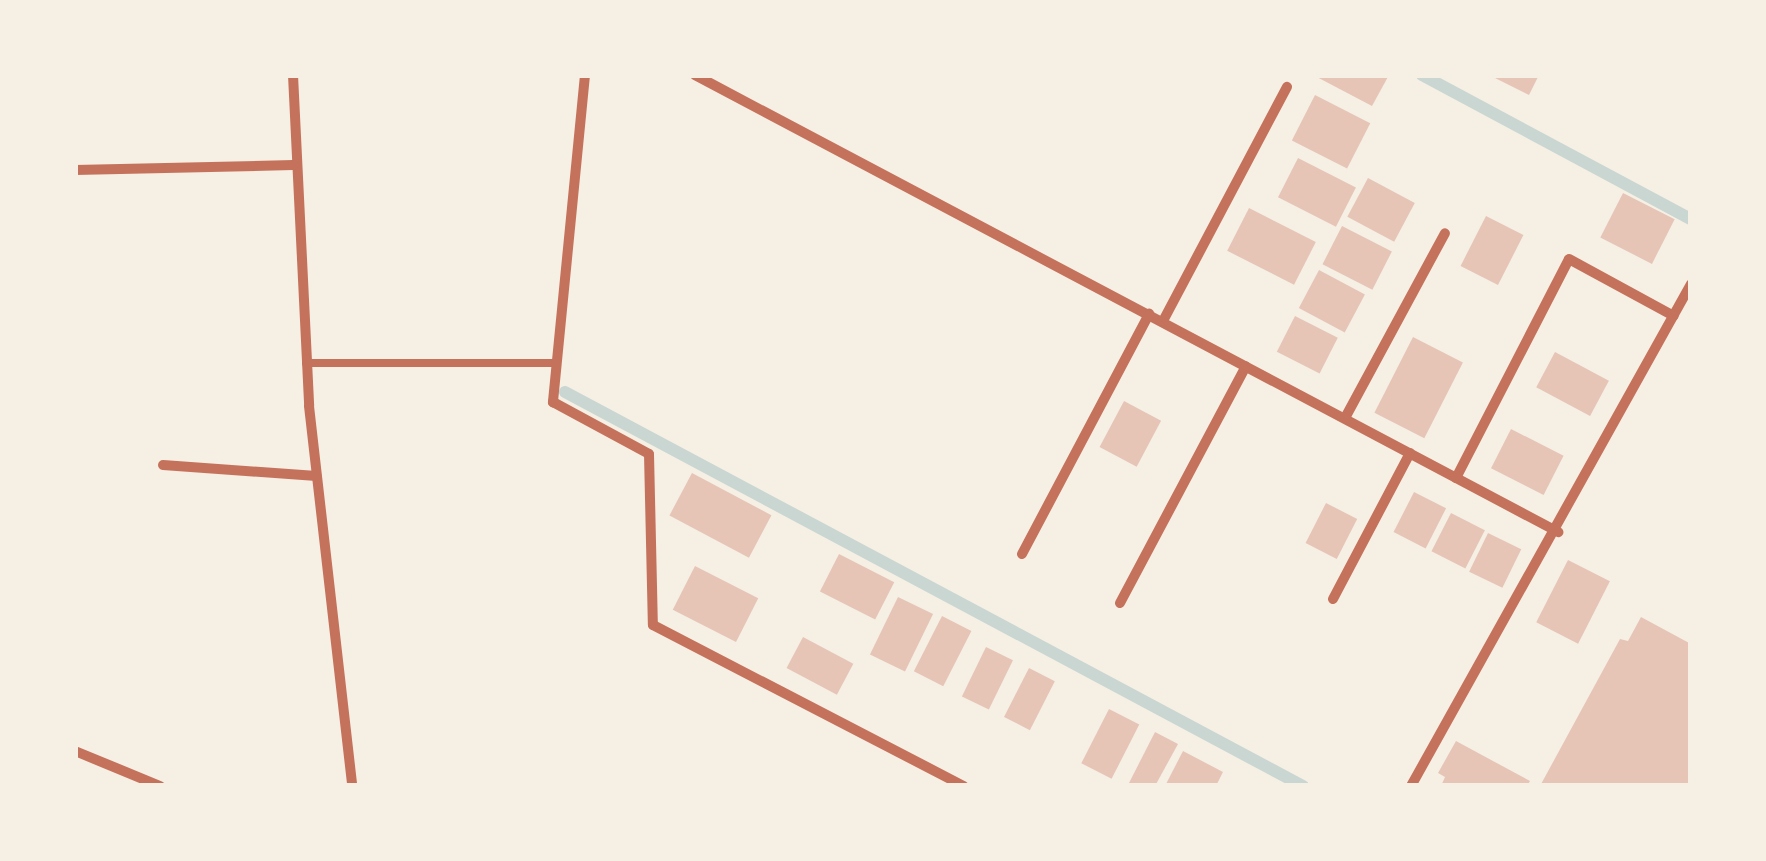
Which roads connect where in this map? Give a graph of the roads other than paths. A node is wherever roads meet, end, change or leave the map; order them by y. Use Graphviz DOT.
graph roads {
  1 [pos="292,75"];
  2 [pos="585,75"];
  3 [pos="695,75"];
  4 [pos="1287,87"];
  5 [pos="293,165"];
  6 [pos="75,170"];
  7 [pos="1446,233"];
  8 [pos="1691,284"];
  9 [pos="1149,314"];
  10 [pos="1674,316"];
  11 [pos="1163,322"];
  12 [pos="306,363"];
  13 [pos="556,363"];
  14 [pos="1246,366"];
  15 [pos="1345,418"];
  16 [pos="1410,453"];
  17 [pos="163,465"];
  18 [pos="317,476"];
  19 [pos="1456,478"];
  20 [pos="1558,532"];
  21 [pos="1022,554"];
  22 [pos="1333,599"];
  23 [pos="1120,603"];
  24 [pos="75,752"];
  25 [pos="160,786"];
  26 [pos="352,786"];
  27 [pos="964,786"];
  28 [pos="1411,786"];
  1 -- 5 [label="street"];
  2 -- 13 [label="street"];
  3 -- 9 [label="street"];
  4 -- 11 [label="street"];
  5 -- 6 [label="street"];
  5 -- 12 [label="street"];
  7 -- 15 [label="street"];
  8 -- 10 [label="street"];
  9 -- 11 [label="street"];
  9 -- 21 [label="street"];
  10 -- 19 [label="street"];
  10 -- 20 [label="street"];
  11 -- 14 [label="street"];
  12 -- 13 [label="lane"];
  12 -- 18 [label="street"];
  13 -- 27 [label="street"];
  14 -- 15 [label="street"];
  14 -- 23 [label="street"];
  15 -- 16 [label="street"];
  16 -- 19 [label="street"];
  16 -- 22 [label="street"];
  17 -- 18 [label="street"];
  18 -- 26 [label="street"];
  19 -- 20 [label="street"];
  20 -- 28 [label="street"];
  24 -- 25 [label="street"];
}
